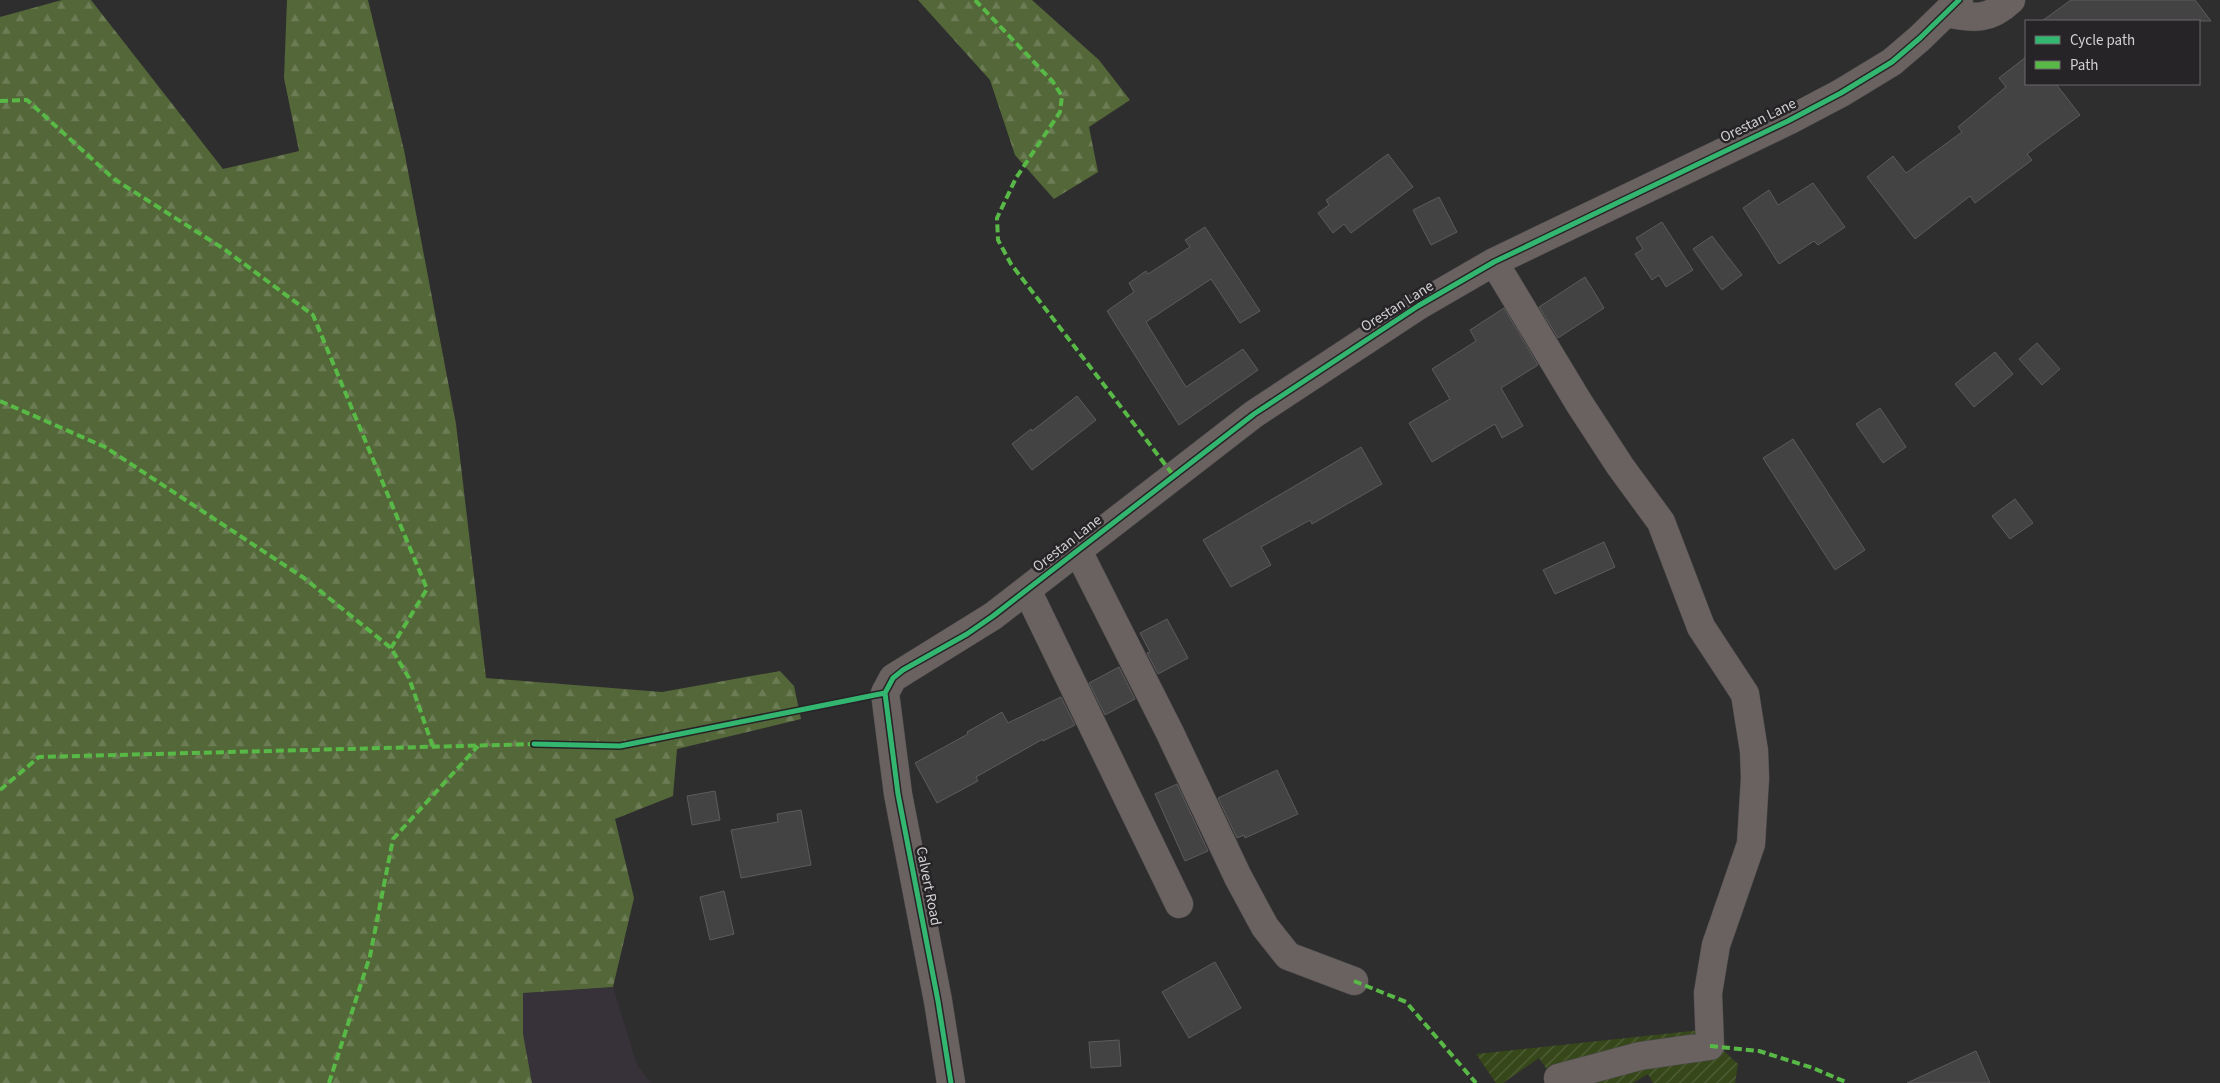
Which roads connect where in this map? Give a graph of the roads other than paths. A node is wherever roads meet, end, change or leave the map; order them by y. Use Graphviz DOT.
graph roads {
  1 [pos="2011,0"];
  2 [pos="1953,6"];
  3 [pos="1494,262"];
  4 [pos="1078,550"];
  5 [pos="1027,590"];
  6 [pos="885,692"];
  7 [pos="1179,904"];
  8 [pos="1354,981"];
  9 [pos="1558,1078"];
  10 [pos="950,1083"];
  1 -- 2 [label="street, Orestan Lane"];
  2 -- 3 [label="street, Orestan Lane"];
  3 -- 4 [label="street, Orestan Lane"];
  3 -- 9 [label="street"];
  4 -- 5 [label="street, Orestan Lane"];
  4 -- 8 [label="street"];
  5 -- 6 [label="street, Orestan Lane"];
  5 -- 7 [label="street"];
  6 -- 10 [label="street, Calvert Road"];
}
